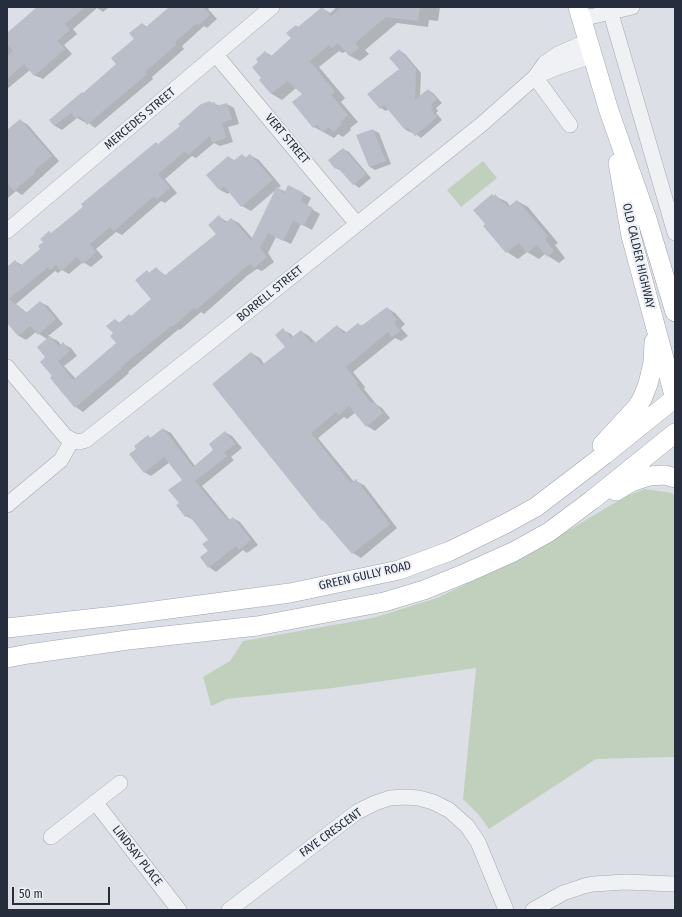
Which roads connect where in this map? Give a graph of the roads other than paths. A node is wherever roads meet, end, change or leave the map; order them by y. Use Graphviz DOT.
graph roads {
  1 [pos="272,7"];
  2 [pos="632,7"];
  3 [pos="610,9"];
  4 [pos="580,13"];
  5 [pos="590,48"];
  6 [pos="216,55"];
  7 [pos="535,77"];
  8 [pos="608,111"];
  9 [pos="570,125"];
  10 [pos="647,219"];
  11 [pos="357,224"];
  12 [pos="7,231"];
  13 [pos="675,233"];
  14 [pos="675,275"];
  15 [pos="675,312"];
  16 [pos="654,321"];
  17 [pos="7,367"];
  18 [pos="675,398"];
  19 [pos="675,433"];
  20 [pos="72,440"];
  21 [pos="675,478"];
  22 [pos="561,490"];
  23 [pos="7,505"];
  24 [pos="569,517"];
  25 [pos="7,628"];
  26 [pos="7,658"];
  27 [pos="120,783"];
  28 [pos="95,802"];
  29 [pos="50,837"];
  30 [pos="675,884"];
  31 [pos="179,910"];
  32 [pos="229,910"];
  33 [pos="506,910"];
  34 [pos="533,910"];
  1 -- 6 [label="street, MERCEDES STREET"];
  2 -- 3 [label="street"];
  3 -- 4 [label="street"];
  3 -- 13 [label="street"];
  4 -- 5 [label="main road, OLD CALDER HIGHWAY"];
  5 -- 7 [label="street, BORRELL STREET"];
  5 -- 8 [label="main road, OLD CALDER HIGHWAY"];
  6 -- 11 [label="street, VERT STREET"];
  6 -- 12 [label="street, MERCEDES STREET"];
  7 -- 9 [label="street"];
  7 -- 11 [label="street, BORRELL STREET"];
  8 -- 10 [label="main road, OLD CALDER HIGHWAY"];
  8 -- 16 [label="main road, OLD CALDER HIGHWAY"];
  10 -- 14 [label="main road"];
  10 -- 15 [label="main road, OLD CALDER HIGHWAY"];
  11 -- 20 [label="street, BORRELL STREET"];
  16 -- 18 [label="main road, OLD CALDER HIGHWAY"];
  16 -- 22 [label="main road"];
  17 -- 20 [label="street"];
  18 -- 22 [label="main road, GREEN GULLY ROAD"];
  19 -- 24 [label="main road"];
  20 -- 23 [label="street"];
  21 -- 24 [label="main road"];
  22 -- 25 [label="main road, GREEN GULLY ROAD"];
  24 -- 26 [label="main road"];
  27 -- 28 [label="street"];
  28 -- 29 [label="street"];
  28 -- 31 [label="street, LINDSAY PLACE"];
  30 -- 34 [label="street"];
  32 -- 33 [label="street, FAYE CRESCENT"];
}
